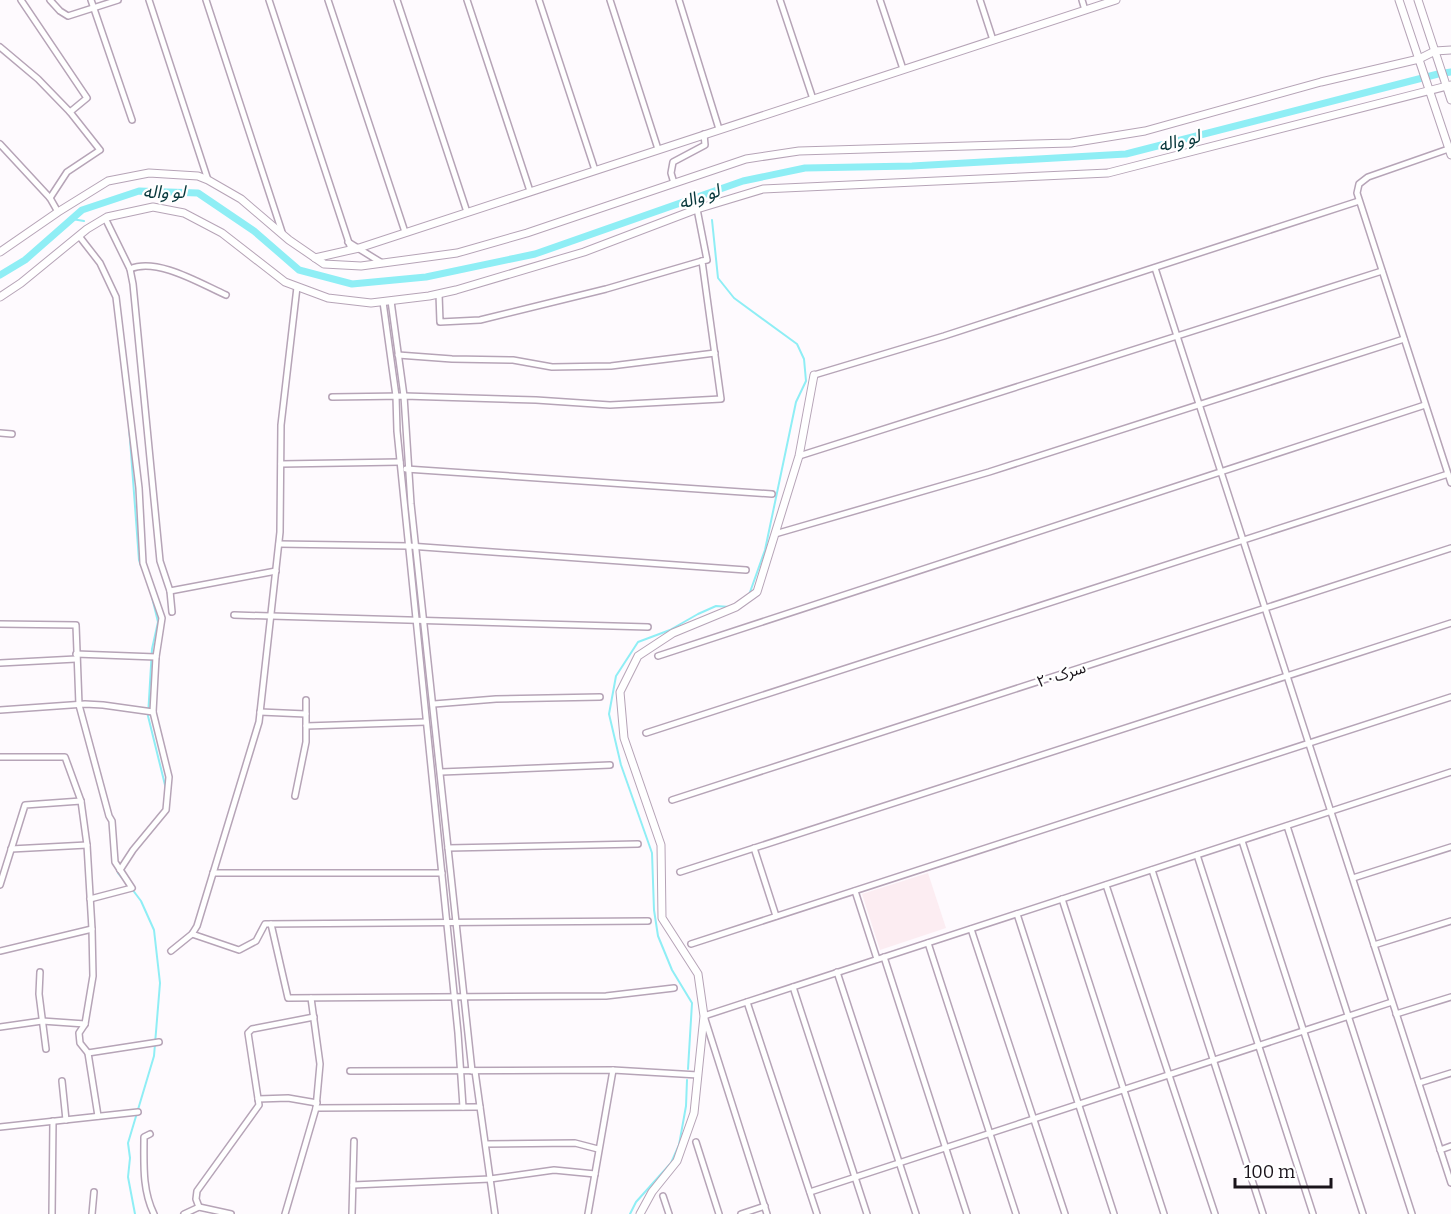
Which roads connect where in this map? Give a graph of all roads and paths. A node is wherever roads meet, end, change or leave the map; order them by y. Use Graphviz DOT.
graph roads {
  1 [pos="21,0"];
  2 [pos="50,0"];
  3 [pos="91,0"];
  4 [pos="118,0"];
  5 [pos="148,0"];
  6 [pos="206,0"];
  7 [pos="269,0"];
  8 [pos="328,0"];
  9 [pos="397,0"];
  10 [pos="467,0"];
  11 [pos="539,0"];
  12 [pos="610,0"];
  13 [pos="678,0"];
  14 [pos="780,0"];
  15 [pos="880,0"];
  16 [pos="980,0"];
  17 [pos="1082,0"];
  18 [pos="1116,0"];
  19 [pos="1399,0"];
  20 [pos="1418,0"];
  21 [pos="93,8"];
  22 [pos="1085,10"];
  23 [pos="993,40"];
  24 [pos="0,47"];
  25 [pos="1451,50"];
  26 [pos="1436,54"];
  27 [pos="1420,62"];
  28 [pos="903,69"];
  29 [pos="1447,84"];
  30 [pos="1428,87"];
  31 [pos="813,99"];
  32 [pos="1451,100"];
  33 [pos="70,112"];
  34 [pos="132,120"];
  35 [pos="719,129"];
  36 [pos="704,134"];
  37 [pos="0,144"];
  38 [pos="658,149"];
  39 [pos="1450,151"];
  40 [pos="595,170"];
  41 [pos="208,180"];
  42 [pos="674,183"];
  43 [pos="530,191"];
  44 [pos="50,198"];
  45 [pos="1359,201"];
  46 [pos="697,209"];
  47 [pos="58,212"];
  48 [pos="467,212"];
  49 [pos="105,218"];
  50 [pos="405,232"];
  51 [pos="282,235"];
  52 [pos="79,236"];
  53 [pos="352,246"];
  54 [pos="0,252"];
  55 [pos="315,258"];
  56 [pos="702,261"];
  57 [pos="382,263"];
  58 [pos="1155,268"];
  59 [pos="130,269"];
  60 [pos="1382,271"];
  61 [pos="297,286"];
  62 [pos="439,294"];
  63 [pos="226,295"];
  64 [pos="0,297"];
  65 [pos="387,301"];
  66 [pos="1177,337"];
  67 [pos="1404,339"];
  68 [pos="715,353"];
  69 [pos="398,355"];
  70 [pos="814,375"];
  71 [pos="396,396"];
  72 [pos="404,396"];
  73 [pos="332,397"];
  74 [pos="1199,405"];
  75 [pos="1425,405"];
  76 [pos="0,433"];
  77 [pos="12,434"];
  78 [pos="799,456"];
  79 [pos="281,464"];
  80 [pos="401,466"];
  81 [pos="408,469"];
  82 [pos="1221,473"];
  83 [pos="1448,474"];
  84 [pos="1451,483"];
  85 [pos="771,494"];
  86 [pos="775,534"];
  87 [pos="1243,540"];
  88 [pos="279,544"];
  89 [pos="409,546"];
  90 [pos="417,547"];
  91 [pos="1451,548"];
  92 [pos="746,570"];
  93 [pos="276,571"];
  94 [pos="170,591"];
  95 [pos="1265,608"];
  96 [pos="172,612"];
  97 [pos="234,615"];
  98 [pos="270,617"];
  99 [pos="416,621"];
  100 [pos="425,621"];
  101 [pos="1451,623"];
  102 [pos="0,624"];
  103 [pos="648,627"];
  104 [pos="658,656"];
  105 [pos="76,657"];
  106 [pos="156,657"];
  107 [pos="0,663"];
  108 [pos="1287,676"];
  109 [pos="1451,697"];
  110 [pos="600,698"];
  111 [pos="306,700"];
  112 [pos="434,704"];
  113 [pos="79,705"];
  114 [pos="0,710"];
  115 [pos="153,712"];
  116 [pos="260,712"];
  117 [pos="306,714"];
  118 [pos="426,722"];
  119 [pos="306,726"];
  120 [pos="646,733"];
  121 [pos="1309,742"];
  122 [pos="0,757"];
  123 [pos="610,765"];
  124 [pos="441,772"];
  125 [pos="1451,772"];
  126 [pos="295,796"];
  127 [pos="672,800"];
  128 [pos="81,801"];
  129 [pos="1331,811"];
  130 [pos="1287,826"];
  131 [pos="1242,841"];
  132 [pos="638,844"];
  133 [pos="87,845"];
  134 [pos="1451,847"];
  135 [pos="448,848"];
  136 [pos="754,848"];
  137 [pos="11,849"];
  138 [pos="1197,855"];
  139 [pos="120,870"];
  140 [pos="1152,870"];
  141 [pos="680,872"];
  142 [pos="213,873"];
  143 [pos="442,873"];
  144 [pos="1353,878"];
  145 [pos="0,885"];
  146 [pos="1106,885"];
  147 [pos="855,891"];
  148 [pos="90,899"];
  149 [pos="1062,899"];
  150 [pos="1017,914"];
  151 [pos="776,916"];
  152 [pos="648,921"];
  153 [pos="1451,921"];
  154 [pos="447,922"];
  155 [pos="457,922"];
  156 [pos="271,924"];
  157 [pos="92,929"];
  158 [pos="971,929"];
  159 [pos="192,934"];
  160 [pos="928,943"];
  161 [pos="691,944"];
  162 [pos="1374,945"];
  163 [pos="0,951"];
  164 [pos="171,951"];
  165 [pos="880,958"];
  166 [pos="40,972"];
  167 [pos="837,972"];
  168 [pos="793,987"];
  169 [pos="674,988"];
  170 [pos="454,996"];
  171 [pos="464,996"];
  172 [pos="1451,997"];
  173 [pos="311,998"];
  174 [pos="747,1002"];
  175 [pos="1392,1002"];
  176 [pos="1396,1014"];
  177 [pos="704,1016"];
  178 [pos="1348,1016"];
  179 [pos="314,1017"];
  180 [pos="42,1021"];
  181 [pos="85,1024"];
  182 [pos="0,1027"];
  183 [pos="1303,1031"];
  184 [pos="159,1042"];
  185 [pos="1259,1045"];
  186 [pos="46,1049"];
  187 [pos="88,1053"];
  188 [pos="1213,1060"];
  189 [pos="350,1071"];
  190 [pos="473,1071"];
  191 [pos="613,1071"];
  192 [pos="461,1072"];
  193 [pos="1451,1073"];
  194 [pos="698,1075"];
  195 [pos="1169,1075"];
  196 [pos="62,1081"];
  197 [pos="1419,1083"];
  198 [pos="1123,1089"];
  199 [pos="258,1099"];
  200 [pos="1079,1104"];
  201 [pos="316,1106"];
  202 [pos="463,1107"];
  203 [pos="480,1107"];
  204 [pos="138,1112"];
  205 [pos="98,1116"];
  206 [pos="1034,1119"];
  207 [pos="66,1120"];
  208 [pos="53,1121"];
  209 [pos="0,1127"];
  210 [pos="990,1133"];
  211 [pos="150,1134"];
  212 [pos="354,1141"];
  213 [pos="696,1142"];
  214 [pos="486,1144"];
  215 [pos="1451,1146"];
  216 [pos="945,1148"];
  217 [pos="598,1149"];
  218 [pos="1440,1150"];
  219 [pos="899,1162"];
  220 [pos="595,1173"];
  221 [pos="855,1177"];
  222 [pos="490,1179"];
  223 [pos="1451,1183"];
  224 [pos="353,1185"];
  225 [pos="810,1191"];
  226 [pos="94,1192"];
  227 [pos="663,1196"];
  228 [pos="765,1206"];
  229 [pos="199,1207"];
  230 [pos="206,1211"];
  231 [pos="52,1214"];
  232 [pos="92,1214"];
  233 [pos="154,1214"];
  234 [pos="183,1214"];
  235 [pos="231,1214"];
  236 [pos="285,1214"];
  237 [pos="352,1214"];
  238 [pos="495,1214"];
  239 [pos="588,1214"];
  240 [pos="640,1214"];
  241 [pos="669,1214"];
  242 [pos="719,1214"];
  243 [pos="741,1214"];
  244 [pos="767,1214"];
  245 [pos="817,1214"];
  246 [pos="867,1214"];
  247 [pos="916,1214"];
  248 [pos="967,1214"];
  249 [pos="1016,1214"];
  250 [pos="1065,1214"];
  251 [pos="1114,1214"];
  252 [pos="1164,1214"];
  253 [pos="1215,1214"];
  254 [pos="1263,1214"];
  255 [pos="1313,1214"];
  256 [pos="1363,1214"];
  257 [pos="1412,1214"];
  1 -- 33 [label="street"];
  2 -- 21 [label="street"];
  3 -- 21 [label="street"];
  4 -- 21 [label="street"];
  5 -- 41 [label="street"];
  6 -- 51 [label="street"];
  7 -- 53 [label="street"];
  8 -- 50 [label="street"];
  9 -- 48 [label="street"];
  10 -- 43 [label="street"];
  11 -- 40 [label="street"];
  12 -- 38 [label="street"];
  13 -- 35 [label="street"];
  14 -- 31 [label="street"];
  15 -- 28 [label="street"];
  16 -- 23 [label="street"];
  17 -- 22 [label="street"];
  18 -- 22 [label="street"];
  19 -- 27 [label="street"];
  20 -- 26 [label="street"];
  21 -- 34 [label="street"];
  22 -- 23 [label="street"];
  23 -- 28 [label="street"];
  24 -- 33 [label="street"];
  25 -- 26 [label="street"];
  26 -- 27 [label="street"];
  26 -- 29 [label="street"];
  27 -- 30 [label="street"];
  27 -- 42 [label="street"];
  28 -- 31 [label="street"];
  29 -- 30 [label="street"];
  29 -- 32 [label="street"];
  30 -- 39 [label="street"];
  30 -- 46 [label="street"];
  31 -- 35 [label="street"];
  33 -- 44 [label="street"];
  35 -- 36 [label="street"];
  36 -- 38 [label="street"];
  36 -- 42 [label="street"];
  37 -- 44 [label="street"];
  38 -- 40 [label="street"];
  39 -- 45 [label="street"];
  40 -- 43 [label="street"];
  41 -- 47 [label="street"];
  41 -- 51 [label="street"];
  42 -- 57 [label="street"];
  43 -- 48 [label="street"];
  44 -- 47 [label="street"];
  45 -- 58 [label="street"];
  45 -- 60 [label="street"];
  46 -- 56 [label="street"];
  46 -- 62 [label="street"];
  47 -- 54 [label="street"];
  48 -- 50 [label="street"];
  49 -- 52 [label="street"];
  49 -- 59 [label="street"];
  49 -- 61 [label="street"];
  50 -- 53 [label="street"];
  51 -- 55 [label="street"];
  52 -- 64 [label="street"];
  52 -- 106 [label="street"];
  53 -- 55 [label="street"];
  53 -- 57 [label="street"];
  55 -- 57 [label="street"];
  56 -- 62 [label="street"];
  56 -- 68 [label="street"];
  58 -- 66 [label="street"];
  58 -- 70 [label="street"];
  59 -- 63 [label="street"];
  59 -- 94 [label="street"];
  60 -- 66 [label="street"];
  60 -- 67 [label="street"];
  61 -- 65 [label="street"];
  61 -- 79 [label="street"];
  62 -- 65 [label="street"];
  65 -- 69 [label="street"];
  65 -- 71 [label="street"];
  66 -- 74 [label="street"];
  66 -- 78 [label="street"];
  67 -- 74 [label="street"];
  67 -- 75 [label="street"];
  68 -- 69 [label="street"];
  68 -- 72 [label="street"];
  69 -- 72 [label="street"];
  70 -- 78 [label="street"];
  71 -- 72 [label="street"];
  71 -- 73 [label="street"];
  71 -- 80 [label="street"];
  72 -- 81 [label="street"];
  74 -- 82 [label="street"];
  74 -- 86 [label="street"];
  75 -- 82 [label="street"];
  75 -- 83 [label="street"];
  76 -- 77 [label="street"];
  78 -- 86 [label="street"];
  79 -- 80 [label="street"];
  79 -- 88 [label="street"];
  80 -- 81 [label="street"];
  80 -- 89 [label="street"];
  81 -- 85 [label="street"];
  81 -- 90 [label="street"];
  82 -- 87 [label="street"];
  82 -- 104 [label="street"];
  83 -- 84 [label="street"];
  83 -- 87 [label="street"];
  86 -- 177 [label="street"];
  87 -- 95 [label="street"];
  87 -- 120 [label="street"];
  88 -- 89 [label="street"];
  88 -- 93 [label="street"];
  89 -- 90 [label="street"];
  89 -- 99 [label="street"];
  90 -- 92 [label="street"];
  90 -- 100 [label="street"];
  91 -- 95 [label="street, سرک۲۰"];
  93 -- 94 [label="street"];
  93 -- 98 [label="street"];
  94 -- 96 [label="street"];
  95 -- 108 [label="street"];
  95 -- 127 [label="street, سرک۲۰"];
  97 -- 98 [label="street"];
  98 -- 99 [label="street"];
  98 -- 116 [label="street"];
  99 -- 100 [label="street"];
  99 -- 118 [label="street"];
  100 -- 103 [label="street"];
  100 -- 112 [label="street"];
  101 -- 108 [label="street"];
  102 -- 105 [label="street"];
  105 -- 106 [label="street"];
  105 -- 107 [label="street"];
  105 -- 113 [label="street"];
  106 -- 115 [label="street"];
  108 -- 121 [label="street"];
  108 -- 136 [label="street"];
  109 -- 121 [label="street"];
  110 -- 112 [label="street"];
  111 -- 117 [label="street"];
  112 -- 124 [label="street"];
  113 -- 114 [label="street"];
  113 -- 115 [label="street"];
  113 -- 139 [label="street"];
  115 -- 139 [label="street"];
  116 -- 117 [label="street"];
  116 -- 142 [label="street"];
  117 -- 119 [label="street"];
  118 -- 119 [label="street"];
  118 -- 143 [label="street"];
  119 -- 126 [label="street"];
  121 -- 129 [label="street"];
  121 -- 147 [label="street"];
  122 -- 128 [label="street"];
  123 -- 124 [label="street"];
  124 -- 135 [label="street"];
  125 -- 129 [label="street"];
  128 -- 133 [label="street"];
  128 -- 137 [label="street"];
  129 -- 130 [label="street"];
  129 -- 144 [label="street"];
  130 -- 131 [label="street"];
  130 -- 178 [label="street"];
  131 -- 138 [label="street"];
  131 -- 183 [label="street"];
  132 -- 135 [label="street"];
  133 -- 137 [label="street"];
  133 -- 148 [label="street"];
  134 -- 144 [label="street"];
  135 -- 155 [label="street"];
  136 -- 141 [label="street"];
  136 -- 151 [label="street"];
  137 -- 145 [label="street"];
  138 -- 140 [label="street"];
  138 -- 185 [label="street"];
  139 -- 148 [label="street"];
  140 -- 146 [label="street"];
  140 -- 188 [label="street"];
  142 -- 143 [label="street"];
  142 -- 159 [label="street"];
  143 -- 154 [label="street"];
  144 -- 162 [label="street"];
  146 -- 149 [label="street"];
  146 -- 195 [label="street"];
  147 -- 151 [label="street"];
  147 -- 165 [label="street"];
  148 -- 157 [label="street"];
  149 -- 150 [label="street"];
  149 -- 198 [label="street"];
  150 -- 158 [label="street"];
  150 -- 200 [label="street"];
  151 -- 161 [label="street"];
  152 -- 155 [label="street"];
  153 -- 162 [label="street"];
  154 -- 155 [label="street"];
  154 -- 156 [label="street"];
  154 -- 170 [label="street"];
  155 -- 171 [label="street"];
  156 -- 159 [label="street"];
  156 -- 173 [label="street"];
  157 -- 163 [label="street"];
  157 -- 181 [label="street"];
  158 -- 160 [label="street"];
  158 -- 206 [label="street"];
  159 -- 164 [label="street"];
  160 -- 165 [label="street"];
  160 -- 210 [label="street"];
  162 -- 175 [label="street"];
  165 -- 167 [label="street"];
  165 -- 216 [label="street"];
  166 -- 180 [label="street"];
  167 -- 168 [label="street"];
  167 -- 219 [label="street"];
  168 -- 174 [label="street"];
  168 -- 221 [label="street"];
  169 -- 171 [label="street"];
  170 -- 171 [label="street"];
  170 -- 173 [label="street"];
  170 -- 192 [label="street"];
  171 -- 190 [label="street"];
  172 -- 176 [label="street"];
  173 -- 179 [label="street"];
  174 -- 177 [label="street"];
  174 -- 225 [label="street"];
  175 -- 176 [label="street"];
  175 -- 178 [label="street"];
  176 -- 197 [label="street"];
  177 -- 194 [label="street"];
  177 -- 228 [label="street"];
  178 -- 183 [label="street"];
  178 -- 257 [label="street"];
  179 -- 199 [label="street"];
  179 -- 201 [label="street"];
  180 -- 181 [label="street"];
  180 -- 182 [label="street"];
  180 -- 186 [label="street"];
  181 -- 187 [label="street"];
  183 -- 185 [label="street"];
  183 -- 256 [label="street"];
  184 -- 187 [label="street"];
  185 -- 188 [label="street"];
  185 -- 255 [label="street"];
  187 -- 205 [label="street"];
  188 -- 195 [label="street"];
  188 -- 254 [label="street"];
  189 -- 192 [label="street"];
  190 -- 191 [label="street"];
  190 -- 192 [label="street"];
  190 -- 203 [label="street"];
  191 -- 194 [label="street"];
  191 -- 217 [label="street"];
  192 -- 202 [label="street"];
  193 -- 197 [label="street"];
  194 -- 240 [label="street"];
  195 -- 198 [label="street"];
  195 -- 253 [label="street"];
  196 -- 207 [label="street"];
  197 -- 218 [label="street"];
  198 -- 200 [label="street"];
  198 -- 252 [label="street"];
  199 -- 201 [label="street"];
  199 -- 229 [label="street"];
  200 -- 206 [label="street"];
  200 -- 251 [label="street"];
  201 -- 202 [label="street"];
  201 -- 236 [label="street"];
  202 -- 203 [label="street"];
  203 -- 214 [label="street"];
  204 -- 205 [label="street"];
  205 -- 207 [label="street"];
  206 -- 210 [label="street"];
  206 -- 250 [label="street"];
  207 -- 208 [label="street"];
  208 -- 209 [label="street"];
  208 -- 231 [label="street"];
  210 -- 216 [label="street"];
  210 -- 249 [label="street"];
  211 -- 233 [label="street"];
  212 -- 224 [label="street"];
  213 -- 242 [label="street"];
  214 -- 217 [label="street"];
  214 -- 222 [label="street"];
  215 -- 218 [label="street"];
  216 -- 219 [label="street"];
  216 -- 248 [label="street"];
  217 -- 220 [label="street"];
  218 -- 223 [label="street"];
  219 -- 221 [label="street"];
  219 -- 247 [label="street"];
  220 -- 222 [label="street"];
  220 -- 239 [label="street"];
  221 -- 225 [label="street"];
  221 -- 246 [label="street"];
  222 -- 224 [label="street"];
  222 -- 238 [label="street"];
  224 -- 237 [label="street"];
  225 -- 245 [label="street"];
  226 -- 232 [label="street"];
  227 -- 241 [label="street"];
  228 -- 243 [label="street"];
  228 -- 244 [label="street"];
  229 -- 230 [label="street"];
  229 -- 234 [label="street"];
  230 -- 235 [label="street"];
}
